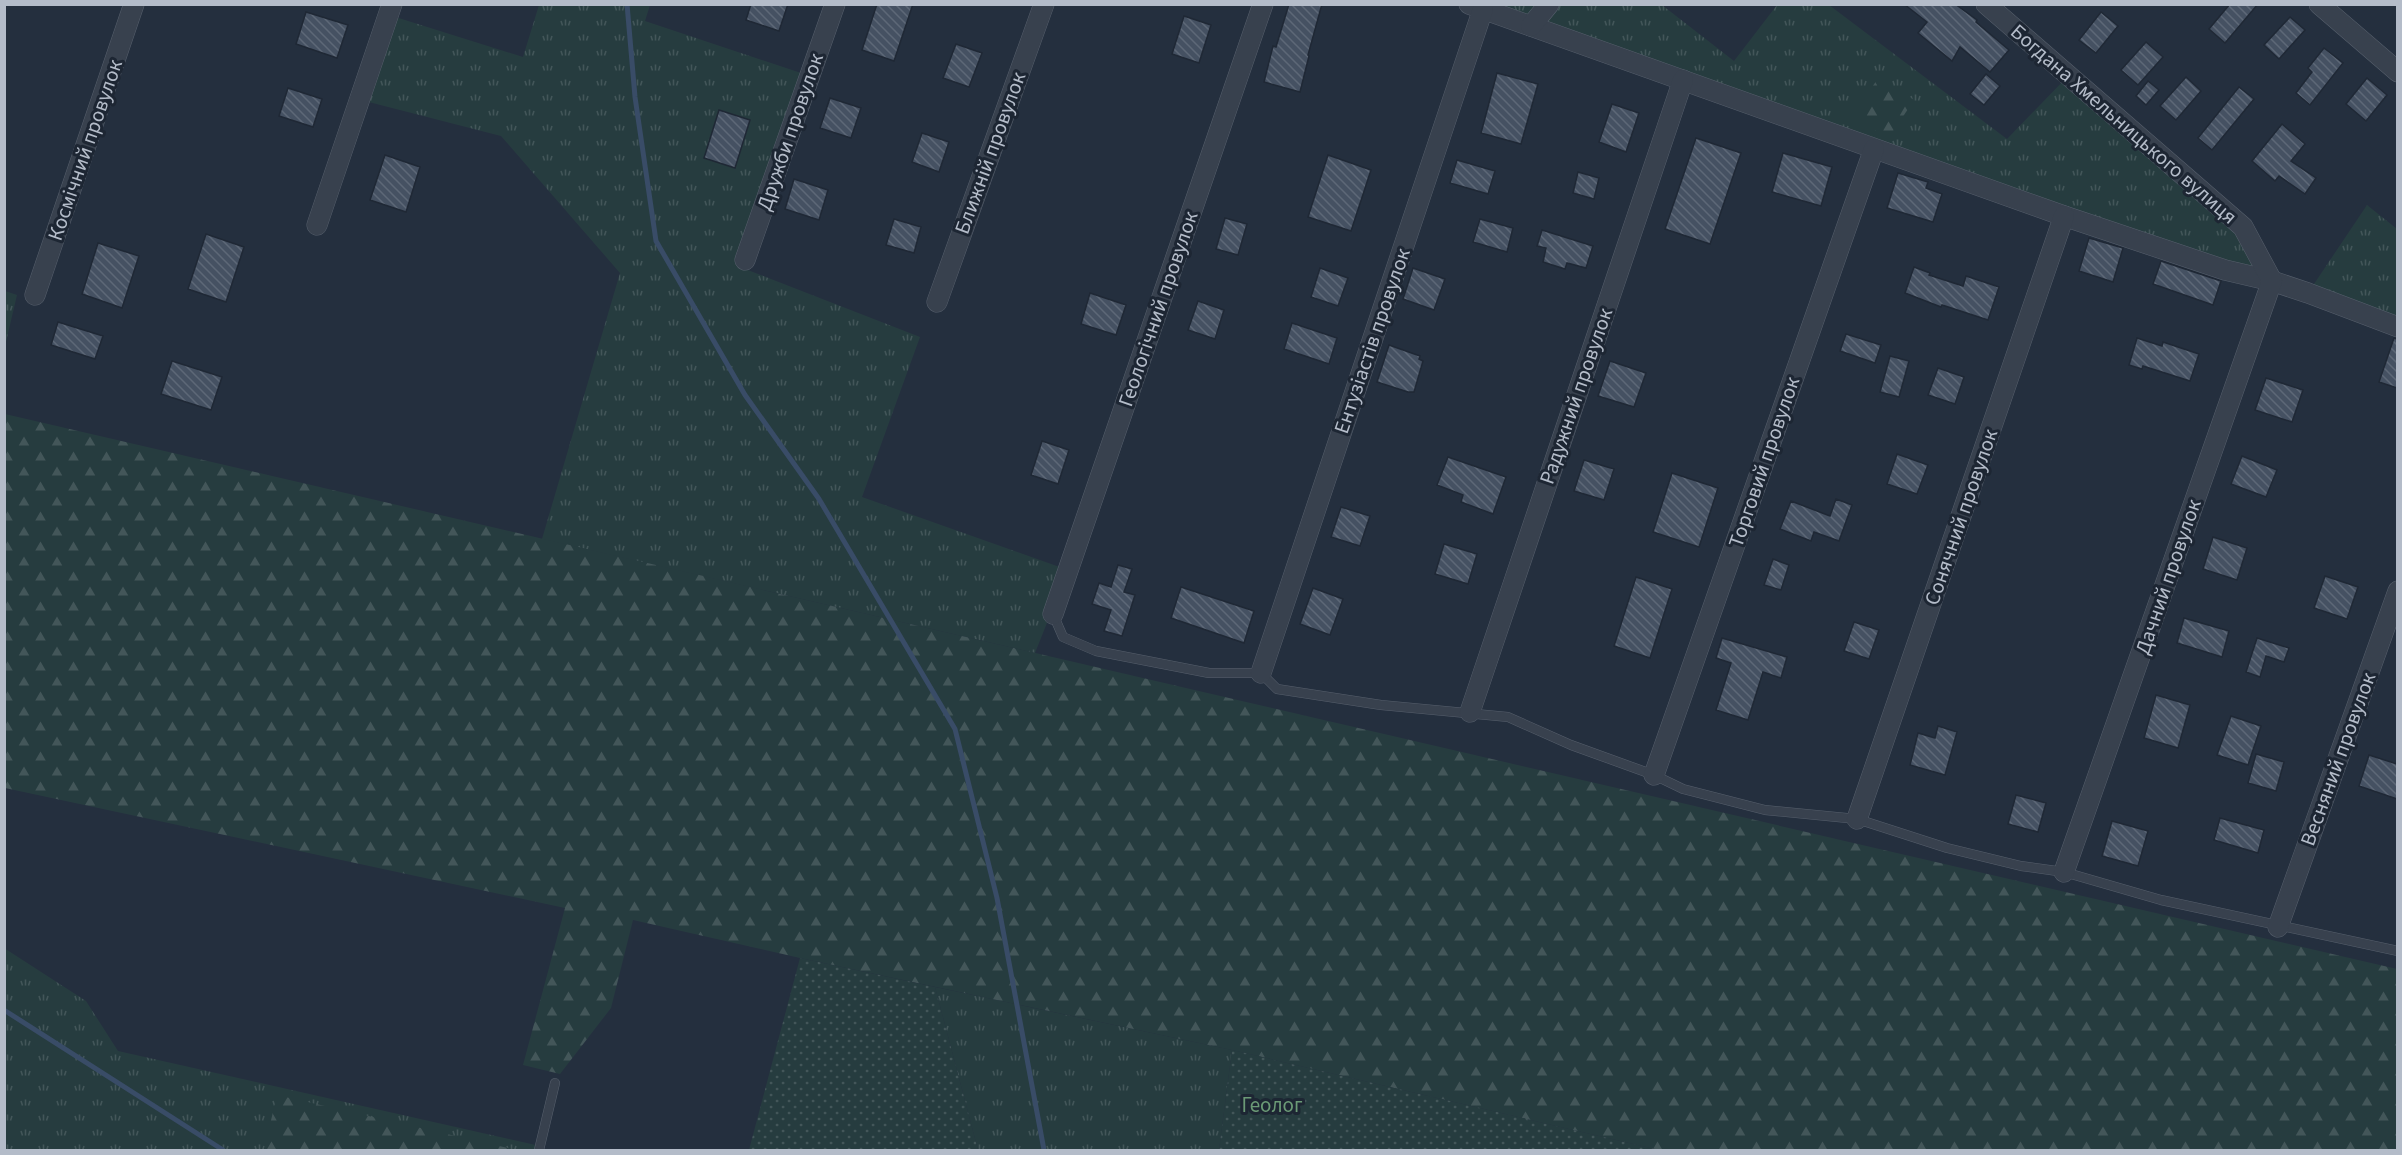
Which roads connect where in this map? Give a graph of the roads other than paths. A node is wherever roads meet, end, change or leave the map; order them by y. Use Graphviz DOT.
graph roads {
  1 [pos="134,4"];
  2 [pos="392,4"];
  3 [pos="835,4"];
  4 [pos="1044,4"];
  5 [pos="1263,4"];
  6 [pos="1549,4"];
  7 [pos="1986,4"];
  8 [pos="2319,4"];
  9 [pos="1476,7"];
  10 [pos="1531,26"];
  11 [pos="2397,72"];
  12 [pos="1683,80"];
  13 [pos="1874,149"];
  14 [pos="2064,216"];
  15 [pos="317,225"];
  16 [pos="745,260"];
  17 [pos="2272,281"];
  18 [pos="35,295"];
  19 [pos="937,302"];
  20 [pos="2397,327"];
  21 [pos="2397,591"];
  22 [pos="1053,614"];
  23 [pos="1261,673"];
  24 [pos="1470,712"];
  25 [pos="1654,775"];
  26 [pos="1857,819"];
  27 [pos="2064,873"];
  28 [pos="2278,927"];
  29 [pos="2397,951"];
  30 [pos="555,1083"];
  31 [pos="539,1150"];
  1 -- 18 [label="street, Космічний провулок"];
  2 -- 15 [label="street"];
  3 -- 16 [label="street, Дружби провулок"];
  4 -- 19 [label="street, Ближній провулок"];
  5 -- 22 [label="street, Геологічний провулок"];
  6 -- 10 [label="street"];
  7 -- 17 [label="street, Богдана Хмельницького вулиця"];
  8 -- 11 [label="street"];
  9 -- 10 [label="street"];
  9 -- 23 [label="street, Ентузіастів провулок"];
  10 -- 12 [label="street"];
  12 -- 13 [label="street"];
  12 -- 24 [label="street, Радужний провулок"];
  13 -- 14 [label="street"];
  13 -- 25 [label="street, Торговий провулок"];
  14 -- 17 [label="street"];
  14 -- 26 [label="street, Сонячний провулок"];
  17 -- 20 [label="street"];
  17 -- 27 [label="street, Дачний провулок"];
  21 -- 28 [label="street, Весняний провулок"];
  22 -- 23 [label="lane"];
  23 -- 24 [label="lane"];
  24 -- 25 [label="lane"];
  25 -- 26 [label="lane"];
  26 -- 27 [label="lane"];
  27 -- 28 [label="lane"];
  28 -- 29 [label="lane"];
  30 -- 31 [label="lane"];
}
